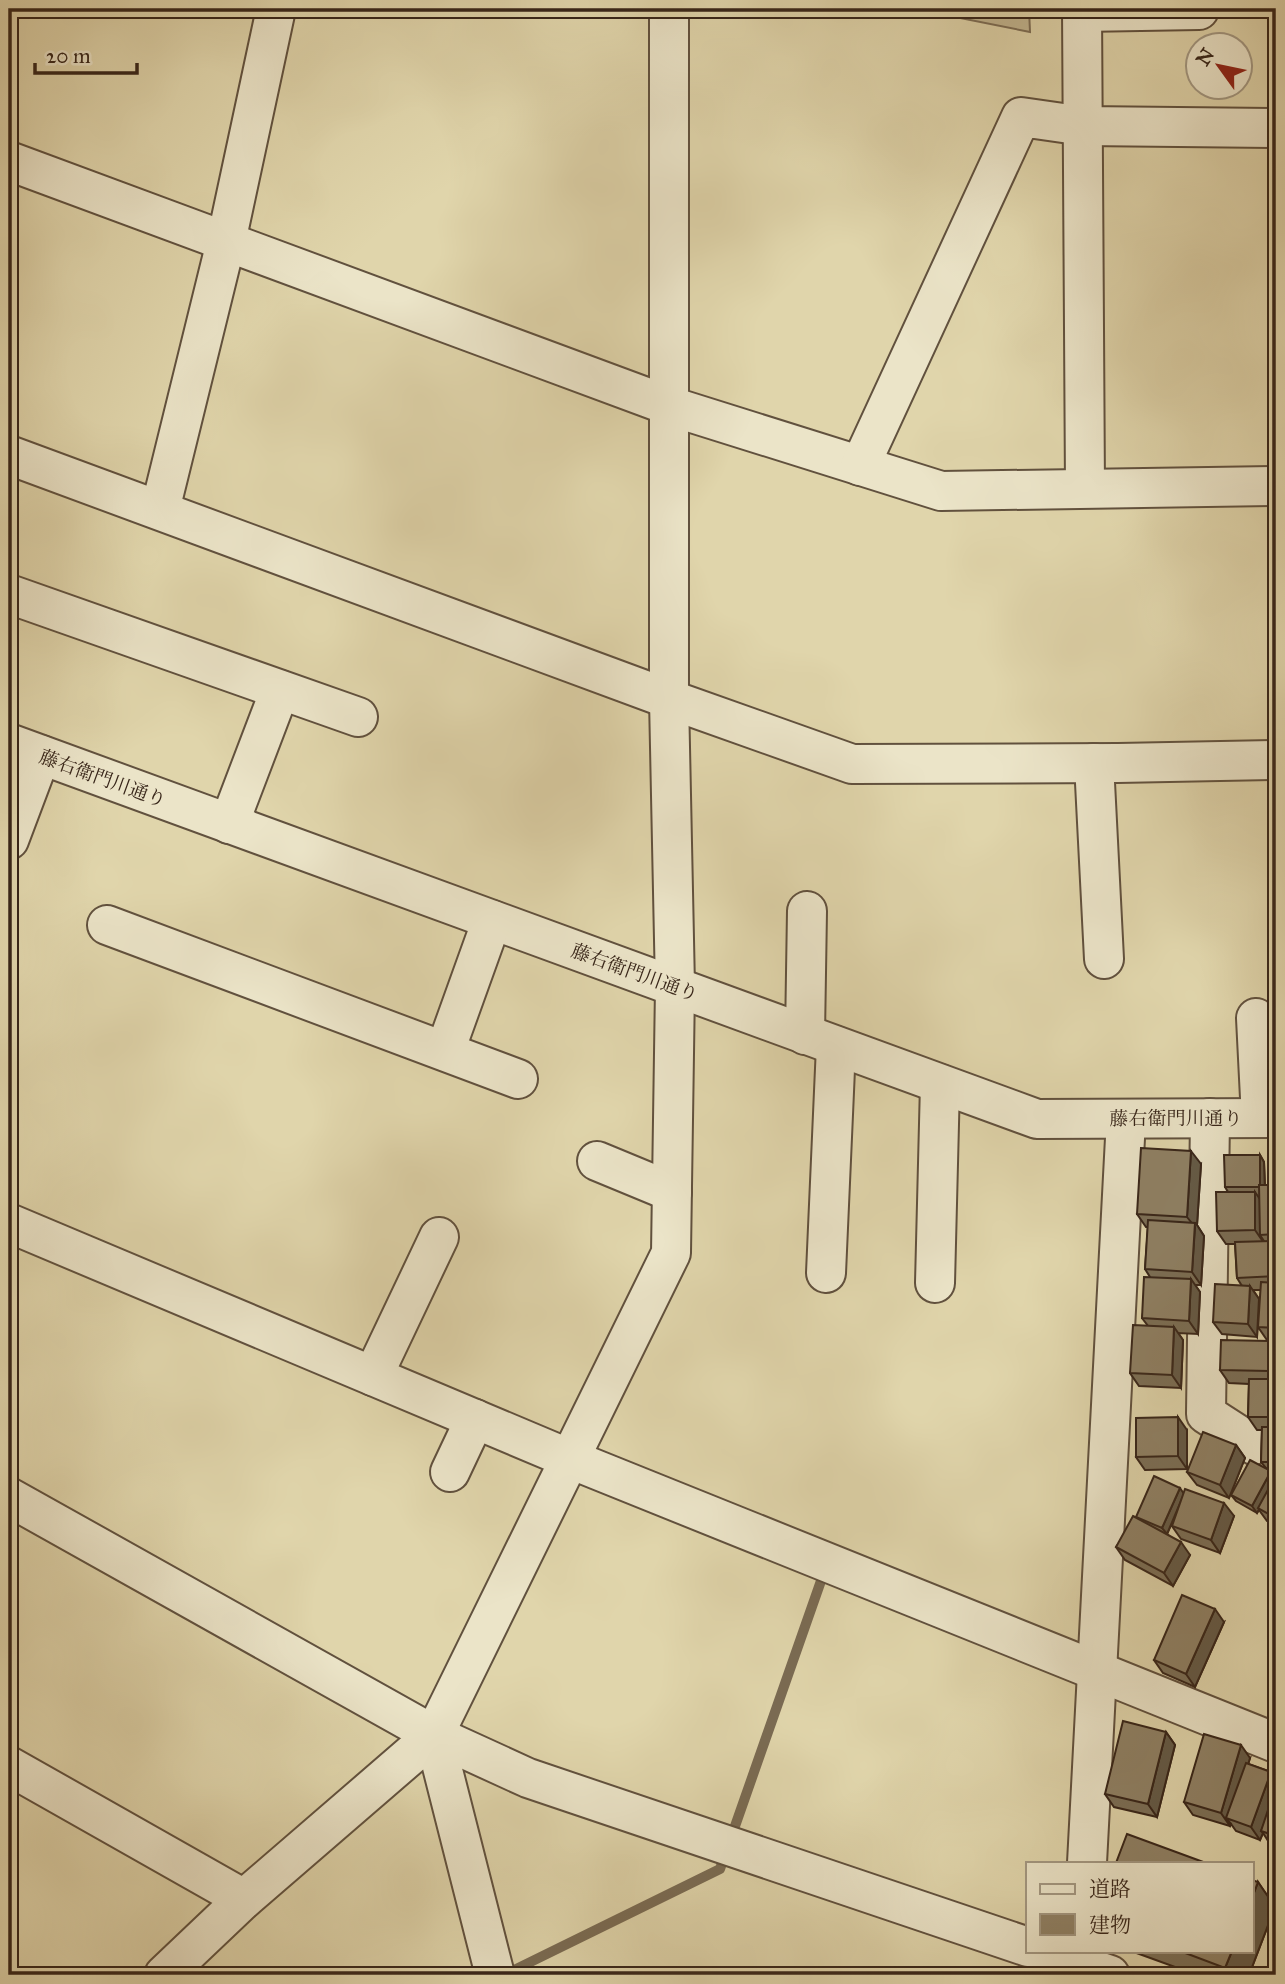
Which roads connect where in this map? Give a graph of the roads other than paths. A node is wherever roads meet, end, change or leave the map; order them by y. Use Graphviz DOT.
graph roads {
  1 [pos="276,9"];
  2 [pos="669,9"];
  3 [pos="1199,10"];
  4 [pos="1082,11"];
  5 [pos="1084,126"];
  6 [pos="1276,128"];
  7 [pos="9,161"];
  8 [pos="226,242"];
  9 [pos="670,406"];
  10 [pos="9,455"];
  11 [pos="860,466"];
  12 [pos="1276,486"];
  13 [pos="1085,488"];
  14 [pos="160,510"];
  15 [pos="9,594"];
  16 [pos="280,690"];
  17 [pos="669,699"];
  18 [pos="358,718"];
  19 [pos="25,749"];
  20 [pos="1276,760"];
  21 [pos="1094,763"];
  22 [pos="229,824"];
  23 [pos="9,840"];
  24 [pos="807,911"];
  25 [pos="492,920"];
  26 [pos="107,925"];
  27 [pos="1104,959"];
  28 [pos="675,987"];
  29 [pos="1256,1018"];
  30 [pos="820,1040"];
  31 [pos="445,1051"];
  32 [pos="518,1079"];
  33 [pos="940,1084"];
  34 [pos="1210,1118"];
  35 [pos="1269,1118"];
  36 [pos="1126,1119"];
  37 [pos="597,1161"];
  38 [pos="672,1192"];
  39 [pos="9,1223"];
  40 [pos="439,1237"];
  41 [pos="826,1273"];
  42 [pos="935,1283"];
  43 [pos="373,1376"];
  44 [pos="475,1419"];
  45 [pos="1254,1445"];
  46 [pos="570,1459"];
  47 [pos="450,1472"];
  48 [pos="9,1497"];
  49 [pos="1097,1672"];
  50 [pos="434,1735"];
  51 [pos="1276,1743"];
  52 [pos="9,1766"];
  53 [pos="1087,1862"];
  54 [pos="244,1899"];
  55 [pos="1026,1946"];
  56 [pos="1042,1952"];
  57 [pos="1089,1967"];
  58 [pos="164,1975"];
  59 [pos="495,1975"];
  1 -- 8 [label="street"];
  2 -- 9 [label="street"];
  3 -- 4 [label="street"];
  4 -- 5 [label="street"];
  5 -- 6 [label="street"];
  5 -- 11 [label="street"];
  5 -- 13 [label="street"];
  7 -- 8 [label="street"];
  8 -- 9 [label="street"];
  8 -- 14 [label="street"];
  9 -- 11 [label="street"];
  9 -- 17 [label="street"];
  10 -- 14 [label="street"];
  11 -- 13 [label="street"];
  12 -- 13 [label="street"];
  14 -- 17 [label="street"];
  15 -- 16 [label="street"];
  16 -- 18 [label="street"];
  16 -- 22 [label="street"];
  17 -- 21 [label="street"];
  17 -- 28 [label="street"];
  19 -- 22 [label="street, 藤右衛門川通り"];
  19 -- 23 [label="street"];
  20 -- 21 [label="street"];
  21 -- 27 [label="street"];
  22 -- 25 [label="street, 藤右衛門川通り"];
  24 -- 30 [label="street"];
  25 -- 28 [label="street, 藤右衛門川通り"];
  25 -- 31 [label="street"];
  26 -- 31 [label="street"];
  28 -- 30 [label="street, 藤右衛門川通り"];
  28 -- 38 [label="street"];
  29 -- 35 [label="street"];
  30 -- 33 [label="street, 藤右衛門川通り"];
  30 -- 41 [label="street"];
  31 -- 32 [label="street"];
  33 -- 36 [label="street, 藤右衛門川通り"];
  33 -- 42 [label="street"];
  34 -- 35 [label="street, 藤右衛門川通り"];
  34 -- 36 [label="street, 藤右衛門川通り"];
  34 -- 45 [label="street"];
  36 -- 49 [label="street"];
  37 -- 38 [label="street"];
  38 -- 46 [label="street"];
  39 -- 43 [label="street"];
  40 -- 43 [label="street"];
  43 -- 44 [label="street"];
  44 -- 46 [label="street"];
  44 -- 47 [label="street"];
  46 -- 49 [label="street"];
  46 -- 50 [label="street"];
  48 -- 50 [label="street"];
  49 -- 51 [label="street"];
  49 -- 53 [label="street"];
  50 -- 54 [label="street"];
  50 -- 55 [label="street"];
  50 -- 59 [label="street"];
  52 -- 54 [label="street"];
  54 -- 58 [label="street"];
  56 -- 57 [label="street"];
}
